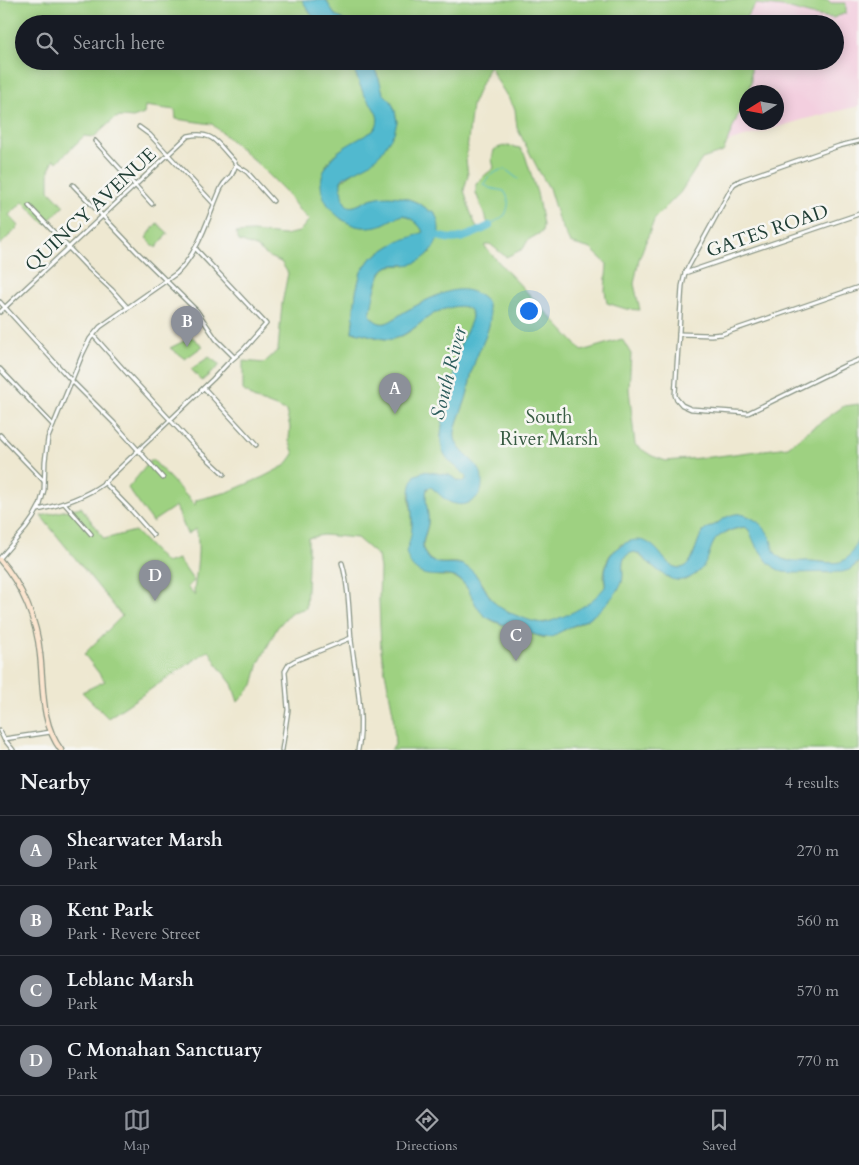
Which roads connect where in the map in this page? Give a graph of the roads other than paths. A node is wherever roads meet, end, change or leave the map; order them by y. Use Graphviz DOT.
graph roads {
  1 [pos="139,127"];
  2 [pos="95,141"];
  3 [pos="859,141"];
  4 [pos="168,154"];
  5 [pos="236,165"];
  6 [pos="74,185"];
  7 [pos="135,185"];
  8 [pos="273,201"];
  9 [pos="152,204"];
  10 [pos="214,204"];
  11 [pos="29,206"];
  12 [pos="859,214"];
  13 [pos="103,215"];
  14 [pos="68,247"];
  15 [pos="196,249"];
  16 [pos="685,273"];
  17 [pos="166,280"];
  18 [pos="859,286"];
  19 [pos="0,302"];
  20 [pos="5,307"];
  21 [pos="128,308"];
  22 [pos="0,312"];
  23 [pos="679,334"];
  24 [pos="93,335"];
  25 [pos="234,358"];
  26 [pos="859,360"];
  27 [pos="0,369"];
  28 [pos="71,380"];
  29 [pos="204,388"];
  30 [pos="171,420"];
  31 [pos="53,425"];
  32 [pos="0,434"];
  33 [pos="256,445"];
  34 [pos="138,450"];
  35 [pos="224,474"];
  36 [pos="162,478"];
  37 [pos="44,481"];
  38 [pos="104,482"];
  39 [pos="64,503"];
  40 [pos="38,510"];
  41 [pos="91,534"];
  42 [pos="153,535"];
  43 [pos="1,561"];
  44 [pos="342,563"];
  45 [pos="351,638"];
  46 [pos="0,731"];
  47 [pos="51,732"];
  48 [pos="4,739"];
  49 [pos="13,750"];
  50 [pos="61,750"];
  51 [pos="282,750"];
  52 [pos="358,750"];
  1 -- 4 [label="street"];
  2 -- 7 [label="street"];
  3 -- 16 [label="street"];
  4 -- 5 [label="street, QUINCY AVENUE"];
  4 -- 7 [label="street, QUINCY AVENUE"];
  4 -- 10 [label="street"];
  5 -- 8 [label="street"];
  5 -- 10 [label="street"];
  6 -- 13 [label="street"];
  7 -- 9 [label="street"];
  7 -- 13 [label="street, QUINCY AVENUE"];
  10 -- 15 [label="street"];
  11 -- 14 [label="street"];
  12 -- 16 [label="street, GATES ROAD"];
  13 -- 14 [label="street, QUINCY AVENUE"];
  13 -- 17 [label="street"];
  14 -- 20 [label="street, QUINCY AVENUE"];
  14 -- 21 [label="street"];
  15 -- 17 [label="street"];
  15 -- 25 [label="street"];
  16 -- 23 [label="street"];
  17 -- 21 [label="street"];
  17 -- 25 [label="street"];
  18 -- 23 [label="street"];
  19 -- 20 [label="street"];
  20 -- 22 [label="street, QUINCY AVENUE"];
  20 -- 28 [label="street"];
  21 -- 24 [label="street"];
  23 -- 26 [label="street"];
  24 -- 28 [label="street"];
  24 -- 30 [label="street"];
  25 -- 29 [label="street"];
  27 -- 31 [label="street"];
  28 -- 31 [label="street"];
  28 -- 34 [label="street"];
  29 -- 30 [label="street"];
  29 -- 33 [label="street"];
  30 -- 34 [label="street"];
  30 -- 35 [label="street"];
  31 -- 37 [label="street"];
  32 -- 37 [label="street"];
  34 -- 36 [label="street"];
  34 -- 38 [label="street"];
  37 -- 40 [label="street"];
  38 -- 39 [label="street"];
  38 -- 42 [label="street"];
  39 -- 40 [label="street"];
  39 -- 41 [label="street"];
  40 -- 43 [label="street"];
  43 -- 47 [label="street"];
  44 -- 45 [label="street"];
  45 -- 51 [label="street"];
  45 -- 52 [label="street"];
  46 -- 48 [label="street"];
  47 -- 48 [label="street"];
  47 -- 50 [label="street"];
  48 -- 49 [label="street"];
}
